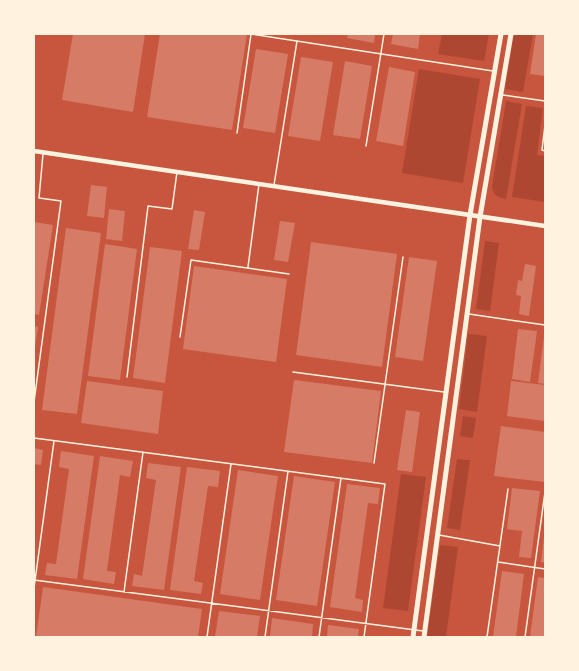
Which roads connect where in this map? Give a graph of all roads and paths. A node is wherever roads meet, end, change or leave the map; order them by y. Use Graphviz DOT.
graph roads {
  1 [pos="252,34"];
  2 [pos="384,34"];
  3 [pos="501,34"];
  4 [pos="511,34"];
  5 [pos="297,41"];
  6 [pos="381,54"];
  7 [pos="494,71"];
  8 [pos="504,73"];
  9 [pos="501,95"];
  10 [pos="545,101"];
  11 [pos="545,125"];
  12 [pos="545,131"];
  13 [pos="238,133"];
  14 [pos="366,146"];
  15 [pos="34,151"];
  16 [pos="545,151"];
  17 [pos="44,153"];
  18 [pos="177,172"];
  19 [pos="259,184"];
  20 [pos="274,187"];
  21 [pos="470,215"];
  22 [pos="480,217"];
  23 [pos="545,226"];
  24 [pos="403,257"];
  25 [pos="248,267"];
  26 [pos="289,274"];
  27 [pos="467,314"];
  28 [pos="545,325"];
  29 [pos="180,337"];
  30 [pos="293,372"];
  31 [pos="127,377"];
  32 [pos="385,385"];
  33 [pos="446,393"];
  34 [pos="456,394"];
  35 [pos="34,402"];
  36 [pos="34,438"];
  37 [pos="54,440"];
  38 [pos="143,452"];
  39 [pos="374,463"];
  40 [pos="231,464"];
  41 [pos="288,471"];
  42 [pos="341,478"];
  43 [pos="508,489"];
  44 [pos="545,492"];
  45 [pos="437,535"];
  46 [pos="500,546"];
  47 [pos="498,562"];
  48 [pos="534,568"];
  49 [pos="545,569"];
  50 [pos="35,580"];
  51 [pos="34,588"];
  52 [pos="124,592"];
  53 [pos="212,604"];
  54 [pos="269,611"];
  55 [pos="322,618"];
  56 [pos="366,624"];
  57 [pos="414,630"];
  58 [pos="424,634"];
  59 [pos="207,637"];
  60 [pos="265,637"];
  61 [pos="320,637"];
  62 [pos="364,637"];
  63 [pos="413,637"];
  64 [pos="487,637"];
  65 [pos="525,637"];
  1 -- 5 [label="lane"];
  1 -- 13 [label="lane"];
  2 -- 6 [label="lane"];
  3 -- 7 [label="main road"];
  4 -- 8 [label="main road"];
  5 -- 6 [label="lane"];
  5 -- 20 [label="lane"];
  6 -- 7 [label="lane"];
  6 -- 14 [label="lane"];
  7 -- 8 [label="lane"];
  7 -- 21 [label="main road"];
  8 -- 9 [label="main road"];
  9 -- 10 [label="lane"];
  9 -- 22 [label="main road"];
  11 -- 12 [label="lane"];
  12 -- 16 [label="lane"];
  15 -- 17 [label="main road"];
  17 -- 18 [label="main road"];
  17 -- 35 [label="lane"];
  18 -- 19 [label="main road"];
  18 -- 31 [label="lane"];
  19 -- 20 [label="main road"];
  19 -- 25 [label="lane"];
  20 -- 21 [label="main road"];
  21 -- 22 [label="main road"];
  21 -- 33 [label="main road"];
  22 -- 23 [label="main road"];
  22 -- 27 [label="main road"];
  24 -- 32 [label="lane"];
  25 -- 26 [label="lane"];
  25 -- 29 [label="lane"];
  27 -- 28 [label="lane"];
  27 -- 34 [label="main road"];
  30 -- 32 [label="lane"];
  32 -- 33 [label="lane"];
  32 -- 39 [label="lane"];
  33 -- 34 [label="lane"];
  33 -- 57 [label="main road"];
  34 -- 45 [label="main road"];
  36 -- 37 [label="lane"];
  37 -- 38 [label="lane"];
  37 -- 50 [label="lane"];
  38 -- 40 [label="lane"];
  38 -- 52 [label="lane"];
  40 -- 41 [label="lane"];
  40 -- 53 [label="lane"];
  41 -- 42 [label="lane"];
  41 -- 54 [label="lane"];
  42 -- 55 [label="lane"];
  42 -- 56 [label="lane"];
  43 -- 46 [label="lane"];
  44 -- 48 [label="lane"];
  45 -- 46 [label="lane"];
  45 -- 58 [label="main road"];
  46 -- 47 [label="lane"];
  47 -- 48 [label="lane"];
  47 -- 64 [label="lane"];
  48 -- 49 [label="lane"];
  48 -- 65 [label="lane"];
  50 -- 51 [label="lane"];
  50 -- 52 [label="lane"];
  52 -- 53 [label="lane"];
  53 -- 54 [label="lane"];
  53 -- 59 [label="lane"];
  54 -- 55 [label="lane"];
  54 -- 60 [label="lane"];
  55 -- 56 [label="lane"];
  55 -- 61 [label="lane"];
  56 -- 57 [label="lane"];
  56 -- 62 [label="lane"];
  57 -- 58 [label="lane"];
  57 -- 63 [label="main road"];
}
